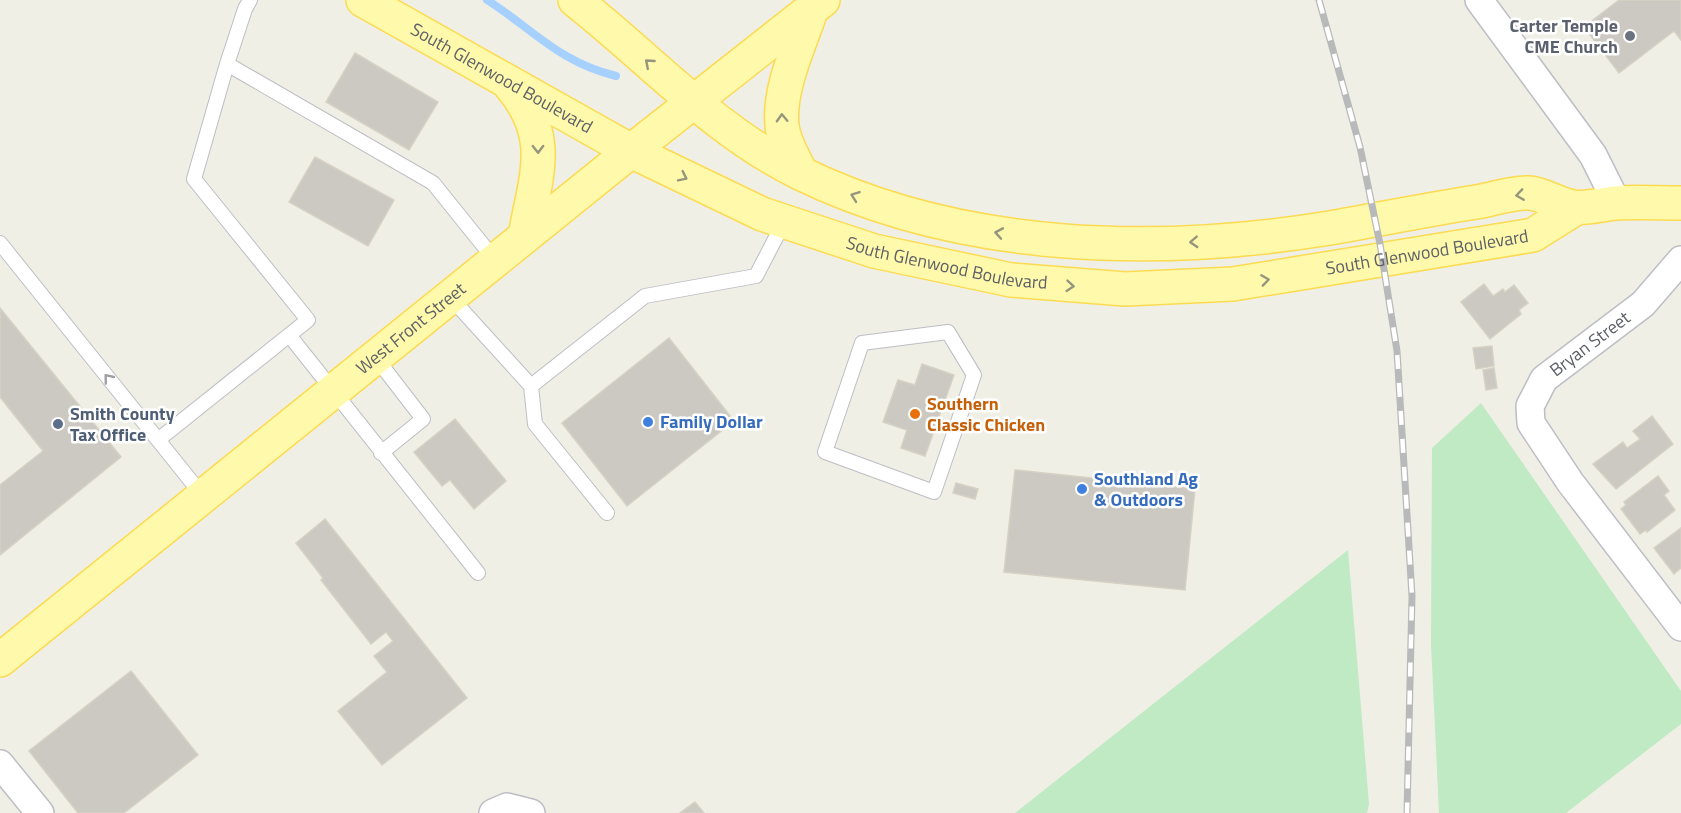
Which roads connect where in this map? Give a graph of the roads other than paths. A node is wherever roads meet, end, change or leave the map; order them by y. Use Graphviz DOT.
graph roads {
  1 [pos="250,0"];
  2 [pos="363,0"];
  3 [pos="575,0"];
  4 [pos="1479,0"];
  5 [pos="817,5"];
  6 [pos="226,64"];
  7 [pos="505,79"];
  8 [pos="693,101"];
  9 [pos="631,151"];
  10 [pos="801,173"];
  11 [pos="1617,203"];
  12 [pos="1681,203"];
  13 [pos="1576,208"];
  14 [pos="784,222"];
  15 [pos="525,236"];
  16 [pos="0,243"];
  17 [pos="495,260"];
  18 [pos="1681,260"];
  19 [pos="450,297"];
  20 [pos="948,332"];
  21 [pos="288,335"];
  22 [pos="375,358"];
  23 [pos="531,386"];
  24 [pos="334,392"];
  25 [pos="158,440"];
  26 [pos="381,453"];
  27 [pos="204,497"];
  28 [pos="607,513"];
  29 [pos="478,573"];
  30 [pos="1681,627"];
  31 [pos="0,660"];
  32 [pos="0,764"];
  33 [pos="40,813"];
  34 [pos="493,813"];
  35 [pos="531,813"];
  1 -- 6 [label="lane"];
  2 -- 7 [label="main road, South Glenwood Boulevard"];
  8 -- 3 [label="main road, South Glenwood Boulevard, one-way"];
  4 -- 11 [label="street"];
  5 -- 8 [label="main road, West Front Street"];
  10 -- 5 [label="main road, one-way"];
  6 -- 17 [label="lane"];
  6 -- 21 [label="lane"];
  7 -- 9 [label="main road, South Glenwood Boulevard"];
  7 -- 15 [label="main road, one-way"];
  8 -- 9 [label="main road, West Front Street"];
  8 -- 10 [label="main road, South Glenwood Boulevard"];
  9 -- 14 [label="main road, South Glenwood Boulevard, one-way"];
  9 -- 15 [label="main road, West Front Street"];
  13 -- 10 [label="main road, South Glenwood Boulevard, one-way"];
  11 -- 12 [label="main road, South Glenwood Boulevard"];
  11 -- 13 [label="main road, South Glenwood Boulevard"];
  14 -- 13 [label="main road, South Glenwood Boulevard, one-way"];
  14 -- 23 [label="lane"];
  15 -- 17 [label="main road, West Front Street"];
  25 -- 16 [label="lane, one-way"];
  17 -- 19 [label="main road, West Front Street"];
  18 -- 30 [label="street, Bryan Street"];
  19 -- 22 [label="main road, West Front Street"];
  19 -- 23 [label="lane"];
  20 -- 20 [label="lane"];
  21 -- 24 [label="lane"];
  21 -- 25 [label="lane"];
  22 -- 24 [label="main road, West Front Street"];
  22 -- 26 [label="lane"];
  23 -- 28 [label="lane"];
  24 -- 26 [label="lane"];
  24 -- 27 [label="main road, West Front Street"];
  25 -- 27 [label="lane"];
  26 -- 29 [label="lane"];
  27 -- 31 [label="main road, West Front Street"];
  32 -- 33 [label="street"];
  34 -- 35 [label="street"];
}
